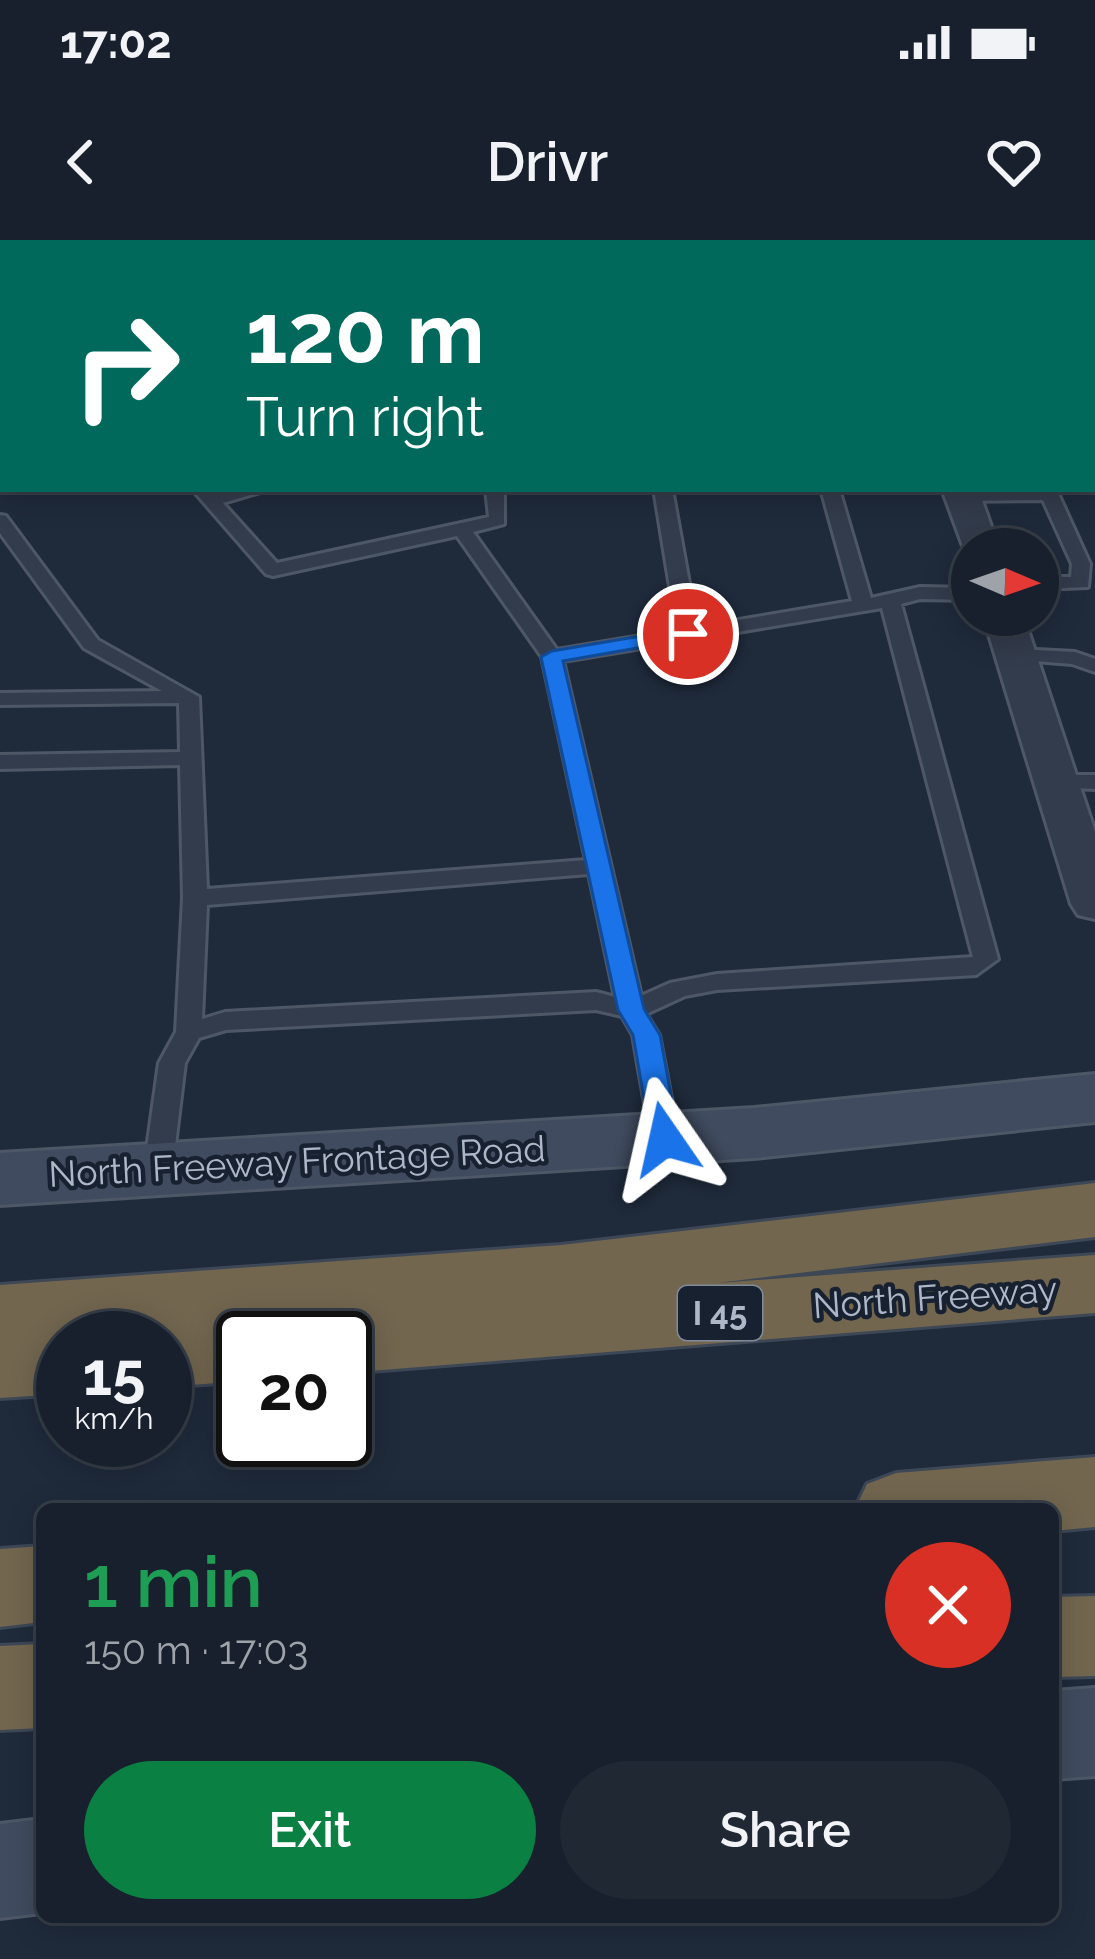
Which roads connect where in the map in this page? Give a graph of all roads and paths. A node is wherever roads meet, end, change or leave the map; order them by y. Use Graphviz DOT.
graph roads {
  1 [pos="494,492"];
  2 [pos="664,492"];
  3 [pos="831,492"];
  4 [pos="961,492"];
  5 [pos="1048,492"];
  6 [pos="206,495"];
  7 [pos="0,520"];
  8 [pos="973,528"];
  9 [pos="462,529"];
  10 [pos="1059,583"];
  11 [pos="951,594"];
  12 [pos="890,601"];
  13 [pos="863,605"];
  14 [pos="688,634"];
  15 [pos="1010,636"];
  16 [pos="1013,636"];
  17 [pos="552,657"];
  18 [pos="1095,666"];
  19 [pos="189,697"];
  20 [pos="0,699"];
  21 [pos="192,758"];
  22 [pos="0,762"];
  23 [pos="1076,782"];
  24 [pos="599,866"];
  25 [pos="195,898"];
  26 [pos="1095,904"];
  27 [pos="631,1010"];
  28 [pos="189,1032"];
  29 [pos="1095,1098"];
  30 [pos="665,1139"];
  31 [pos="158,1170"];
  32 [pos="0,1179"];
  33 [pos="1095,1210"];
  34 [pos="1095,1284"];
  35 [pos="0,1315"];
  36 [pos="372,1340"];
  37 [pos="36,1365"];
  38 [pos="0,1367"];
  39 [pos="1095,1492"];
  40 [pos="966,1503"];
  41 [pos="36,1585"];
  42 [pos="0,1588"];
  43 [pos="1095,1636"];
  44 [pos="1059,1637"];
  45 [pos="36,1686"];
  46 [pos="0,1688"];
  47 [pos="1095,1732"];
  48 [pos="1059,1735"];
  49 [pos="36,1867"];
  50 [pos="0,1871"];
  1 -- 9 [label="lane"];
  2 -- 14 [label="lane"];
  3 -- 13 [label="lane"];
  4 -- 5 [label="lane"];
  4 -- 8 [label="street"];
  5 -- 10 [label="lane"];
  6 -- 9 [label="lane"];
  7 -- 19 [label="lane"];
  9 -- 17 [label="lane"];
  11 -- 12 [label="lane"];
  12 -- 13 [label="lane"];
  12 -- 27 [label="lane"];
  13 -- 14 [label="lane"];
  14 -- 17 [label="lane"];
  15 -- 23 [label="street"];
  16 -- 18 [label="lane"];
  17 -- 24 [label="lane"];
  19 -- 20 [label="lane"];
  19 -- 21 [label="lane"];
  21 -- 22 [label="lane"];
  21 -- 25 [label="lane"];
  23 -- 26 [label="street"];
  24 -- 25 [label="lane"];
  24 -- 27 [label="lane"];
  25 -- 28 [label="lane"];
  27 -- 28 [label="lane"];
  27 -- 30 [label="lane"];
  28 -- 31 [label="lane"];
  29 -- 30 [label="main road, North Freeway Frontage Road"];
  30 -- 31 [label="main road, North Freeway Frontage Road"];
  31 -- 32 [label="main road, North Freeway Frontage Road"];
  33 -- 35 [label="highway"];
  34 -- 36 [label="highway, North Freeway / I 45"];
  37 -- 38 [label="highway"];
  39 -- 40 [label="highway"];
  41 -- 42 [label="highway"];
  43 -- 44 [label="highway"];
  45 -- 46 [label="highway"];
  47 -- 48 [label="main road"];
  49 -- 50 [label="main road"];
}
